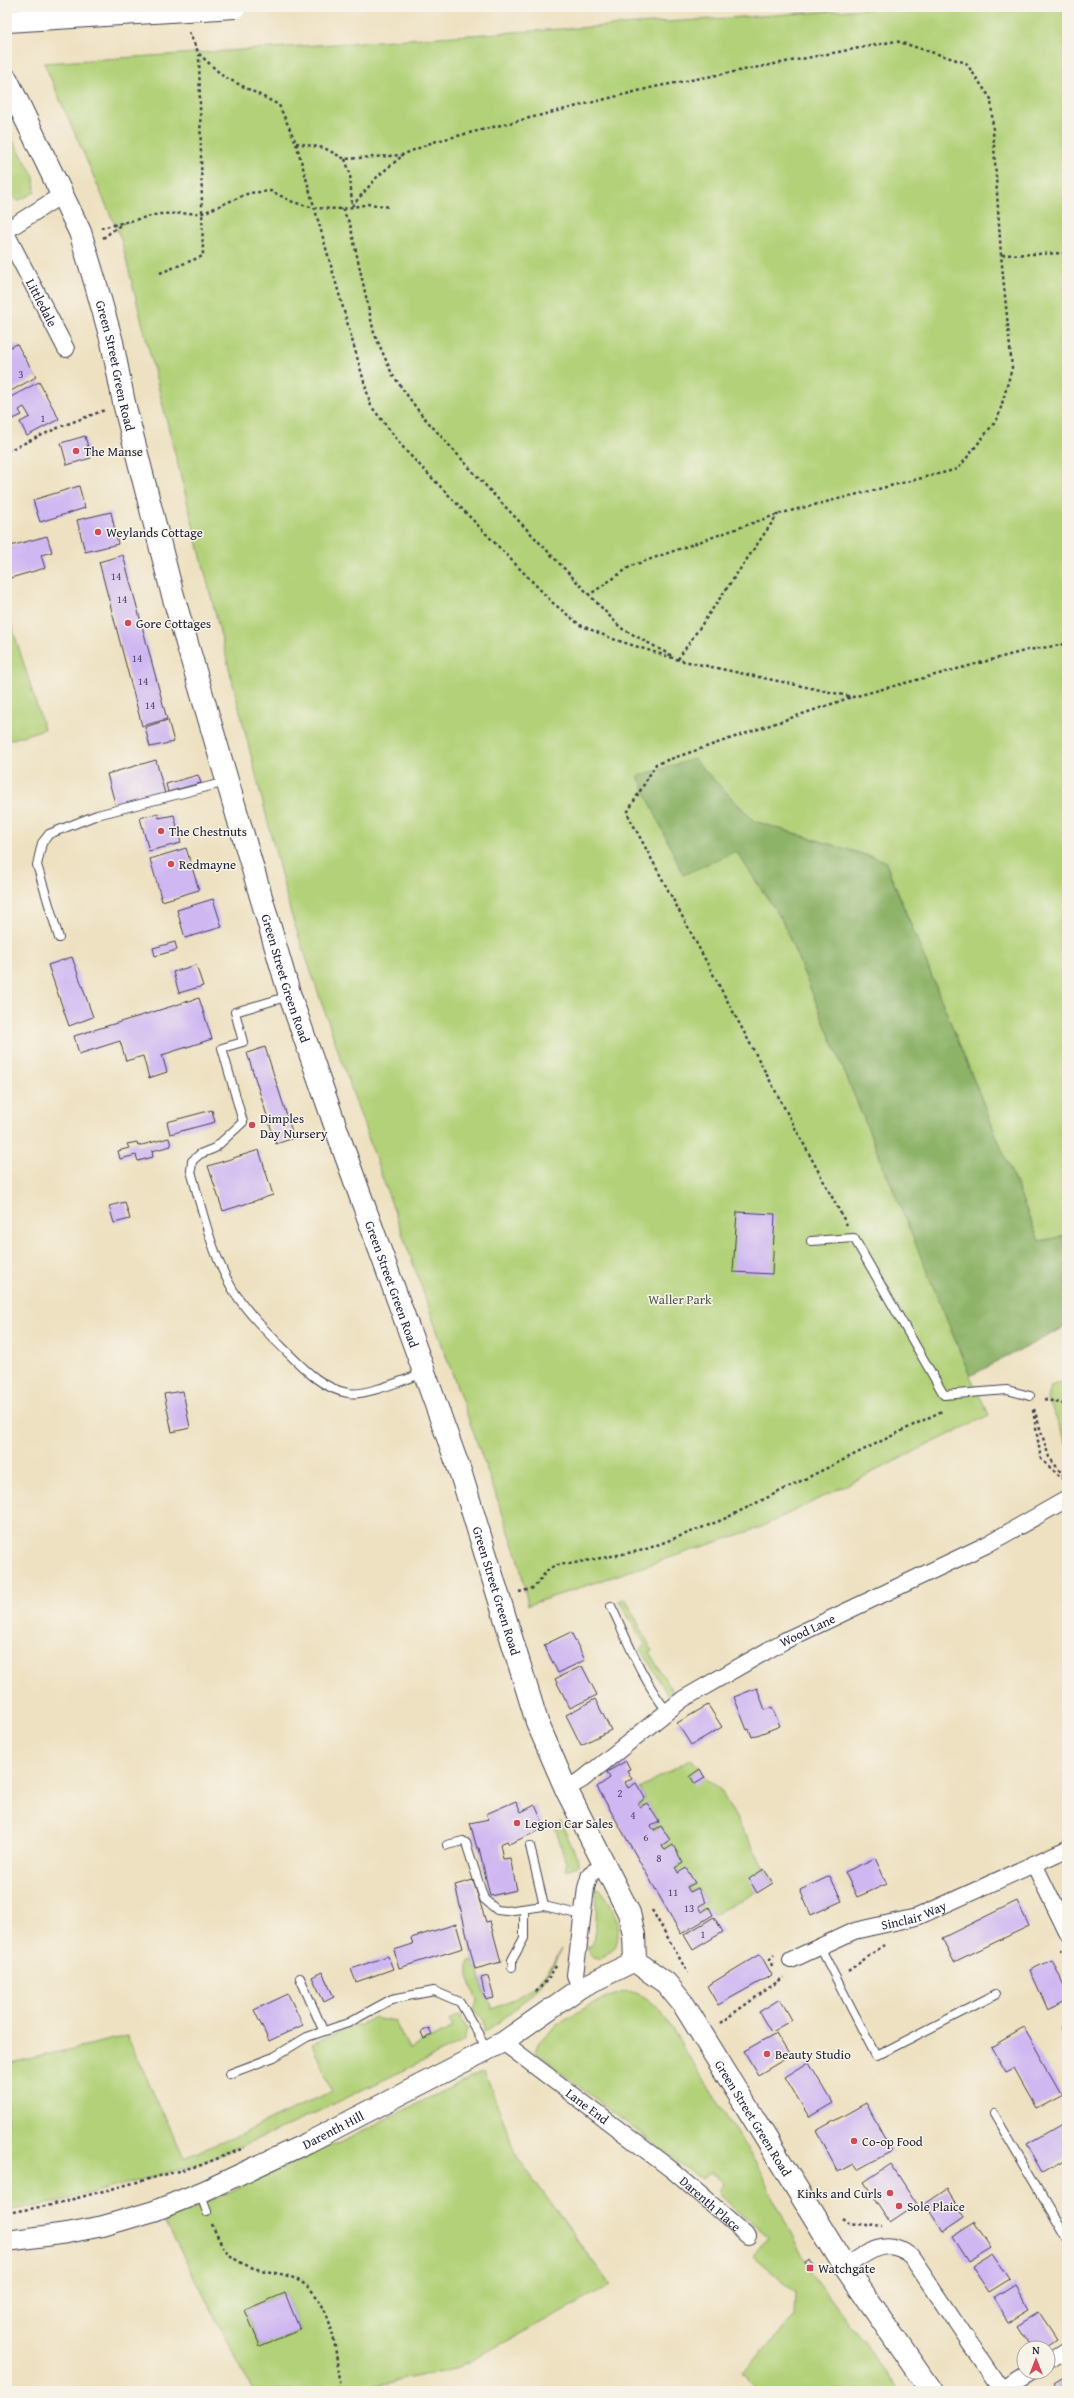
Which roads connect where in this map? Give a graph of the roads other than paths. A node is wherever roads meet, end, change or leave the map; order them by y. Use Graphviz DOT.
graph roads {
  1 [pos="235,7"];
  2 [pos="7,21"];
  3 [pos="7,80"];
  4 [pos="63,194"];
  5 [pos="7,230"];
  6 [pos="7,235"];
  7 [pos="66,349"];
  8 [pos="227,782"];
  9 [pos="59,938"];
  10 [pos="290,996"];
  11 [pos="811,1241"];
  12 [pos="424,1372"];
  13 [pos="1030,1396"];
  14 [pos="1067,1499"];
  15 [pos="611,1606"];
  16 [pos="667,1710"];
  17 [pos="566,1789"];
  18 [pos="447,1845"];
  19 [pos="530,1846"];
  20 [pos="1067,1849"];
  21 [pos="1034,1864"];
  22 [pos="603,1866"];
  23 [pos="544,1906"];
  24 [pos="524,1909"];
  25 [pos="582,1915"];
  26 [pos="1062,1937"];
  27 [pos="819,1945"];
  28 [pos="636,1961"];
  29 [pos="791,1966"];
  30 [pos="512,1967"];
  31 [pos="300,1978"];
  32 [pos="580,1988"];
  33 [pos="995,1995"];
  34 [pos="323,2030"];
  35 [pos="496,2046"];
  36 [pos="229,2074"];
  37 [pos="994,2114"];
  38 [pos="672,2170"];
  39 [pos="199,2193"];
  40 [pos="207,2212"];
  41 [pos="748,2236"];
  42 [pos="1067,2240"];
  43 [pos="7,2241"];
  44 [pos="845,2267"];
  45 [pos="1067,2350"];
  46 [pos="1056,2357"];
  47 [pos="1018,2380"];
  48 [pos="1002,2390"];
  49 [pos="930,2391"];
  1 -- 2 [label="main road, bridge"];
  3 -- 4 [label="main road, Green Street Green Road"];
  4 -- 5 [label="street"];
  4 -- 8 [label="main road, Green Street Green Road"];
  6 -- 7 [label="street, Littledale"];
  8 -- 9 [label="lane"];
  8 -- 10 [label="main road, Green Street Green Road"];
  10 -- 12 [label="main road, Green Street Green Road"];
  10 -- 12 [label="lane"];
  11 -- 13 [label="lane"];
  12 -- 17 [label="main road, Green Street Green Road"];
  14 -- 16 [label="street, Wood Lane"];
  15 -- 16 [label="lane"];
  16 -- 17 [label="street, Wood Lane"];
  17 -- 22 [label="main road, Green Street Green Road"];
  18 -- 24 [label="lane"];
  19 -- 23 [label="lane"];
  20 -- 21 [label="street, Sinclair Way"];
  21 -- 26 [label="street"];
  21 -- 27 [label="street, Sinclair Way"];
  22 -- 25 [label="street"];
  22 -- 28 [label="main road, Green Street Green Road"];
  23 -- 24 [label="lane"];
  23 -- 25 [label="lane"];
  24 -- 30 [label="lane"];
  25 -- 32 [label="street"];
  27 -- 29 [label="street, Sinclair Way"];
  27 -- 33 [label="lane"];
  28 -- 32 [label="street, Darenth Hill"];
  28 -- 44 [label="main road, Green Street Green Road"];
  31 -- 34 [label="lane"];
  32 -- 35 [label="street, Darenth Hill"];
  34 -- 35 [label="lane"];
  34 -- 36 [label="lane"];
  35 -- 38 [label="street, Lane End"];
  35 -- 39 [label="street, Darenth Hill"];
  37 -- 42 [label="lane"];
  38 -- 41 [label="street, Darenth Place"];
  39 -- 40 [label="lane"];
  39 -- 43 [label="street, Darenth Hill"];
  44 -- 48 [label="street"];
  44 -- 49 [label="main road, Green Street Green Road"];
  45 -- 46 [label="street"];
  47 -- 48 [label="street"];
}
